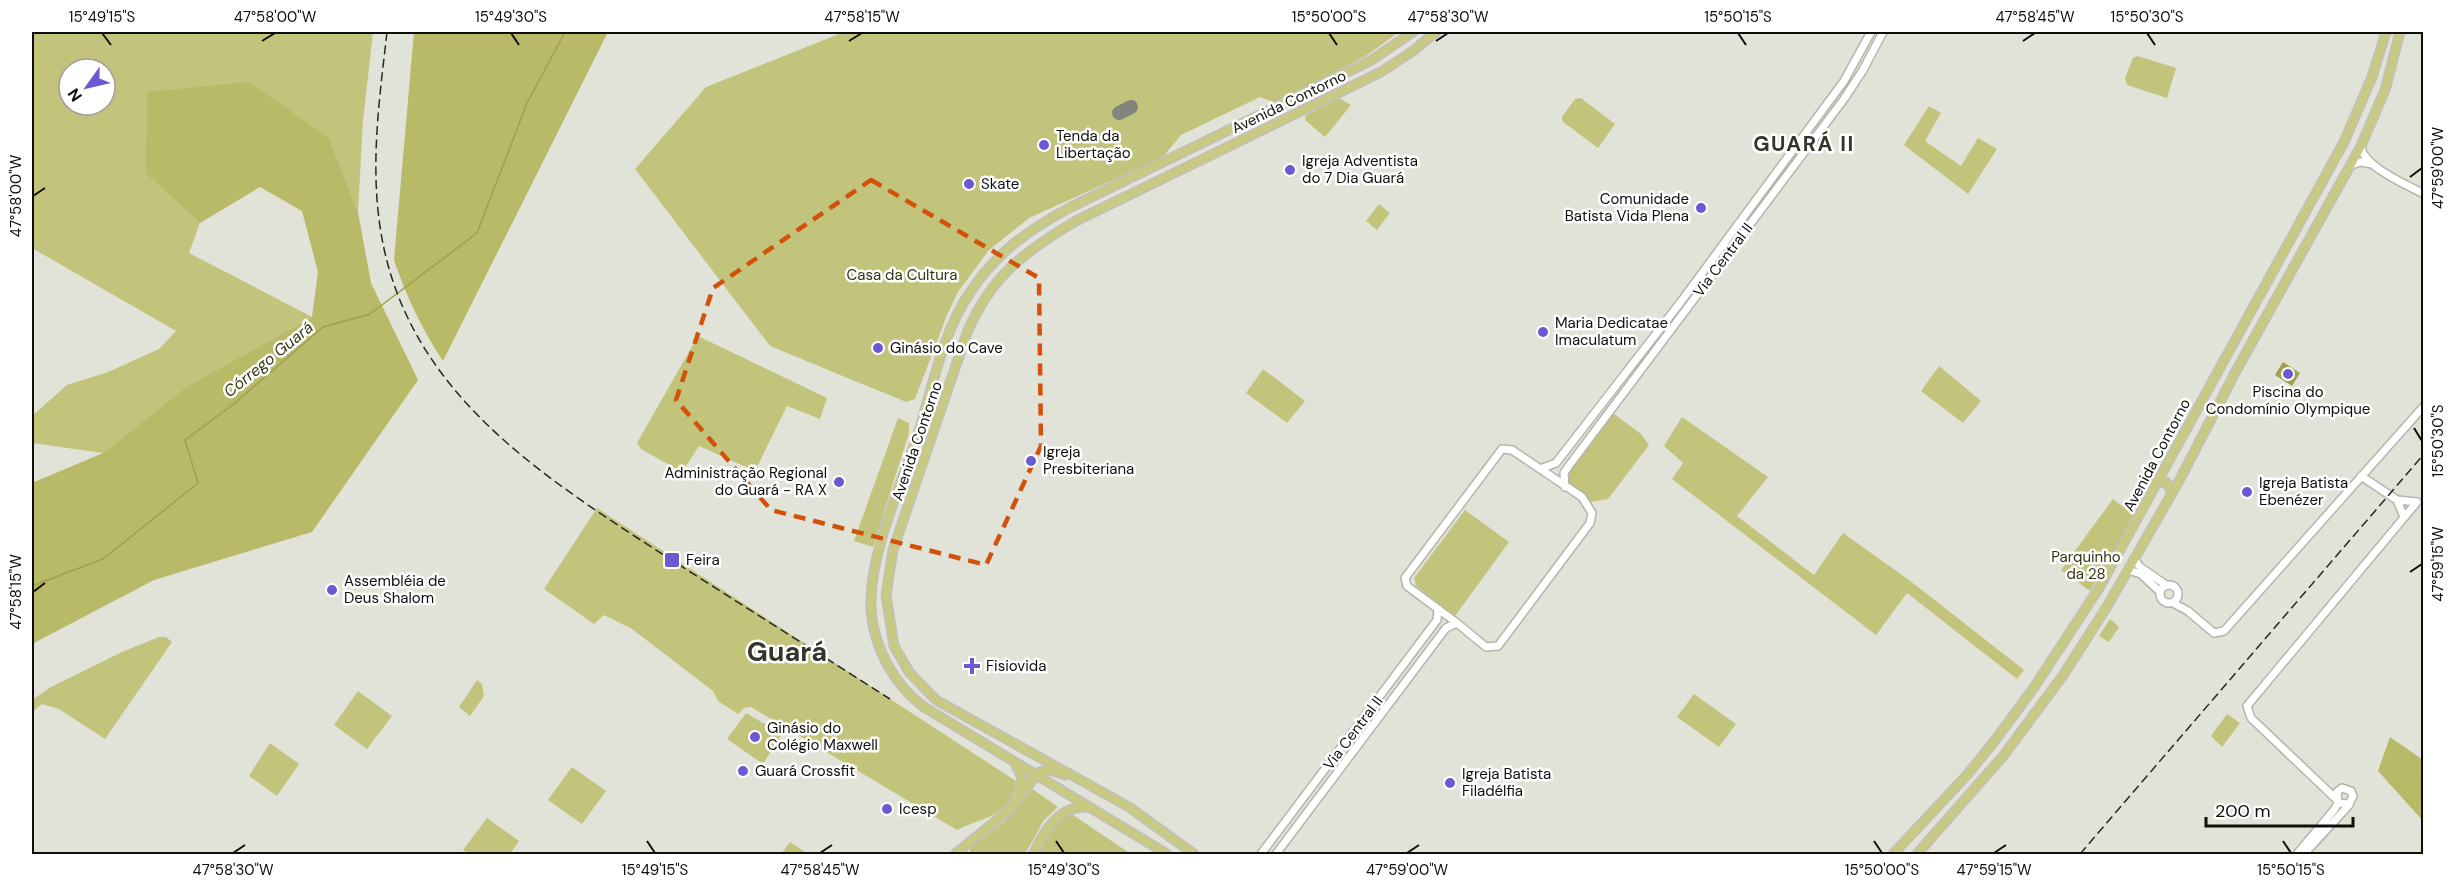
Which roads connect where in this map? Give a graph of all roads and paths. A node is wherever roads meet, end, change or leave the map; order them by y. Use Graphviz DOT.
graph roads {
  1 [pos="1413,32"];
  2 [pos="1436,32"];
  3 [pos="1872,32"];
  4 [pos="1883,32"];
  5 [pos="2386,32"];
  6 [pos="2400,32"];
  7 [pos="1404,40"];
  8 [pos="1413,51"];
  9 [pos="1854,66"];
  10 [pos="1863,70"];
  11 [pos="2372,77"];
  12 [pos="1328,82"];
  13 [pos="2385,90"];
  14 [pos="1333,95"];
  15 [pos="1813,123"];
  16 [pos="1238,124"];
  17 [pos="1822,129"];
  18 [pos="1245,138"];
  19 [pos="2361,146"];
  20 [pos="2372,164"];
  21 [pos="2351,165"];
  22 [pos="2326,175"];
  23 [pos="2341,183"];
  24 [pos="2424,194"];
  25 [pos="1071,207"];
  26 [pos="1076,221"];
  27 [pos="982,276"];
  28 [pos="993,285"];
  29 [pos="1694,285"];
  30 [pos="971,290"];
  31 [pos="1700,290"];
  32 [pos="982,300"];
  33 [pos="2255,308"];
  34 [pos="2268,317"];
  35 [pos="2246,323"];
  36 [pos="2258,333"];
  37 [pos="2424,406"];
  38 [pos="1540,469"];
  39 [pos="2361,476"];
  40 [pos="2156,482"];
  41 [pos="1564,487"];
  42 [pos="2172,493"];
  43 [pos="2397,500"];
  44 [pos="2404,517"];
  45 [pos="881,544"];
  46 [pos="893,550"];
  47 [pos="2134,559"];
  48 [pos="2128,570"];
  49 [pos="2166,585"];
  50 [pos="2159,591"];
  51 [pos="2179,596"];
  52 [pos="2173,603"];
  53 [pos="1438,609"];
  54 [pos="2188,611"];
  55 [pos="1457,623"];
  56 [pos="2074,627"];
  57 [pos="876,638"];
  58 [pos="892,638"];
  59 [pos="2085,641"];
  60 [pos="1419,644"];
  61 [pos="1429,651"];
  62 [pos="919,684"];
  63 [pos="906,693"];
  64 [pos="1014,762"];
  65 [pos="1036,775"];
  66 [pos="2318,780"];
  67 [pos="2342,788"];
  68 [pos="1098,789"];
  69 [pos="1306,794"];
  70 [pos="2337,800"];
  71 [pos="1316,802"];
  72 [pos="1016,803"];
  73 [pos="2349,804"];
  74 [pos="1129,807"];
  75 [pos="1091,808"];
  76 [pos="1926,820"];
  77 [pos="1115,822"];
  78 [pos="964,845"];
  79 [pos="1925,845"];
  80 [pos="1264,851"];
  81 [pos="955,855"];
  82 [pos="967,855"];
  83 [pos="1033,855"];
  84 [pos="1167,855"];
  85 [pos="1194,855"];
  86 [pos="1275,855"];
  87 [pos="1893,855"];
  88 [pos="1917,855"];
  89 [pos="2297,855"];
  90 [pos="2304,855"];
  1 -- 7 [label="main road, Avenida Contorno"];
  2 -- 8 [label="main road, Avenida Contorno"];
  3 -- 9 [label="street, Via Central II"];
  4 -- 10 [label="street, Via Central II"];
  5 -- 11 [label="main road, Avenida Contorno"];
  6 -- 13 [label="main road, Avenida Contorno"];
  7 -- 8 [label="main road"];
  7 -- 12 [label="main road, Avenida Contorno"];
  8 -- 14 [label="main road, Avenida Contorno"];
  9 -- 10 [label="street"];
  9 -- 15 [label="street, Via Central II"];
  10 -- 17 [label="street, Via Central II"];
  11 -- 13 [label="main road"];
  11 -- 22 [label="main road, Avenida Contorno"];
  12 -- 14 [label="main road"];
  12 -- 16 [label="main road, Avenida Contorno"];
  13 -- 19 [label="main road, Avenida Contorno"];
  14 -- 18 [label="main road, Avenida Contorno"];
  15 -- 17 [label="street"];
  15 -- 29 [label="street, Via Central II"];
  16 -- 18 [label="main road"];
  16 -- 25 [label="main road, Avenida Contorno"];
  17 -- 31 [label="street, Via Central II"];
  18 -- 26 [label="main road, Avenida Contorno"];
  19 -- 20 [label="street"];
  19 -- 21 [label="main road, Avenida Contorno"];
  20 -- 21 [label="street"];
  20 -- 24 [label="street"];
  21 -- 23 [label="main road, Avenida Contorno"];
  22 -- 23 [label="main road"];
  22 -- 33 [label="main road, Avenida Contorno"];
  23 -- 34 [label="main road, Avenida Contorno"];
  25 -- 26 [label="main road"];
  25 -- 27 [label="main road, Avenida Contorno"];
  26 -- 28 [label="main road, Avenida Contorno"];
  27 -- 28 [label="main road"];
  27 -- 30 [label="main road, Avenida Contorno"];
  28 -- 32 [label="main road, Avenida Contorno"];
  29 -- 31 [label="street"];
  29 -- 38 [label="street, Via Central II"];
  30 -- 32 [label="main road"];
  30 -- 45 [label="main road, Avenida Contorno"];
  31 -- 41 [label="street, Via Central II"];
  32 -- 46 [label="main road, Avenida Contorno"];
  33 -- 34 [label="main road"];
  33 -- 35 [label="main road, Avenida Contorno"];
  34 -- 36 [label="main road, Avenida Contorno"];
  35 -- 36 [label="main road"];
  35 -- 40 [label="main road, Avenida Contorno"];
  36 -- 42 [label="main road, Avenida Contorno"];
  37 -- 39 [label="street"];
  38 -- 41 [label="street"];
  38 -- 53 [label="street"];
  39 -- 43 [label="street"];
  39 -- 54 [label="street"];
  40 -- 42 [label="main road"];
  40 -- 56 [label="main road, Avenida Contorno"];
  41 -- 55 [label="street"];
  42 -- 47 [label="main road, Avenida Contorno"];
  43 -- 44 [label="street"];
  43 -- 44 [label="street"];
  44 -- 66 [label="street"];
  45 -- 46 [label="main road"];
  45 -- 57 [label="main road, Avenida Contorno"];
  46 -- 58 [label="main road, Avenida Contorno"];
  47 -- 48 [label="main road, Avenida Contorno"];
  47 -- 49 [label="street"];
  48 -- 50 [label="street"];
  48 -- 59 [label="main road, Avenida Contorno"];
  49 -- 50 [label="street"];
  49 -- 51 [label="street"];
  50 -- 52 [label="street"];
  51 -- 52 [label="street"];
  51 -- 54 [label="street"];
  52 -- 54 [label="street"];
  53 -- 55 [label="street"];
  53 -- 60 [label="street, Via Central II"];
  55 -- 61 [label="street, Via Central II"];
  56 -- 59 [label="main road"];
  56 -- 76 [label="main road, Avenida Contorno"];
  57 -- 58 [label="main road"];
  57 -- 63 [label="main road, Avenida Contorno"];
  58 -- 62 [label="main road, Avenida Contorno"];
  59 -- 79 [label="main road, Avenida Contorno"];
  60 -- 61 [label="street"];
  60 -- 69 [label="street, Via Central II"];
  61 -- 71 [label="street, Via Central II"];
  62 -- 63 [label="main road"];
  62 -- 68 [label="main road, Avenida Contorno"];
  63 -- 64 [label="main road, Avenida Contorno"];
  64 -- 65 [label="main road, Avenida Contorno"];
  64 -- 72 [label="main road"];
  65 -- 68 [label="main road"];
  65 -- 72 [label="main road"];
  65 -- 75 [label="main road, Avenida Contorno"];
  66 -- 67 [label="street"];
  66 -- 70 [label="street"];
  67 -- 70 [label="street"];
  67 -- 73 [label="street"];
  68 -- 74 [label="main road, Avenida Contorno"];
  69 -- 71 [label="street"];
  69 -- 80 [label="street, Via Central II"];
  70 -- 73 [label="street"];
  70 -- 89 [label="street"];
  71 -- 86 [label="street, Via Central II"];
  72 -- 78 [label="main road"];
  73 -- 90 [label="street"];
  74 -- 77 [label="main road"];
  74 -- 85 [label="main road, Avenida Contorno"];
  75 -- 77 [label="main road, Avenida Contorno"];
  75 -- 83 [label="main road"];
  76 -- 79 [label="main road"];
  76 -- 87 [label="main road, Avenida Contorno"];
  77 -- 84 [label="main road, Avenida Contorno"];
  78 -- 81 [label="main road"];
  78 -- 82 [label="main road"];
  79 -- 88 [label="main road, Avenida Contorno"];
  80 -- 86 [label="street"];
}
